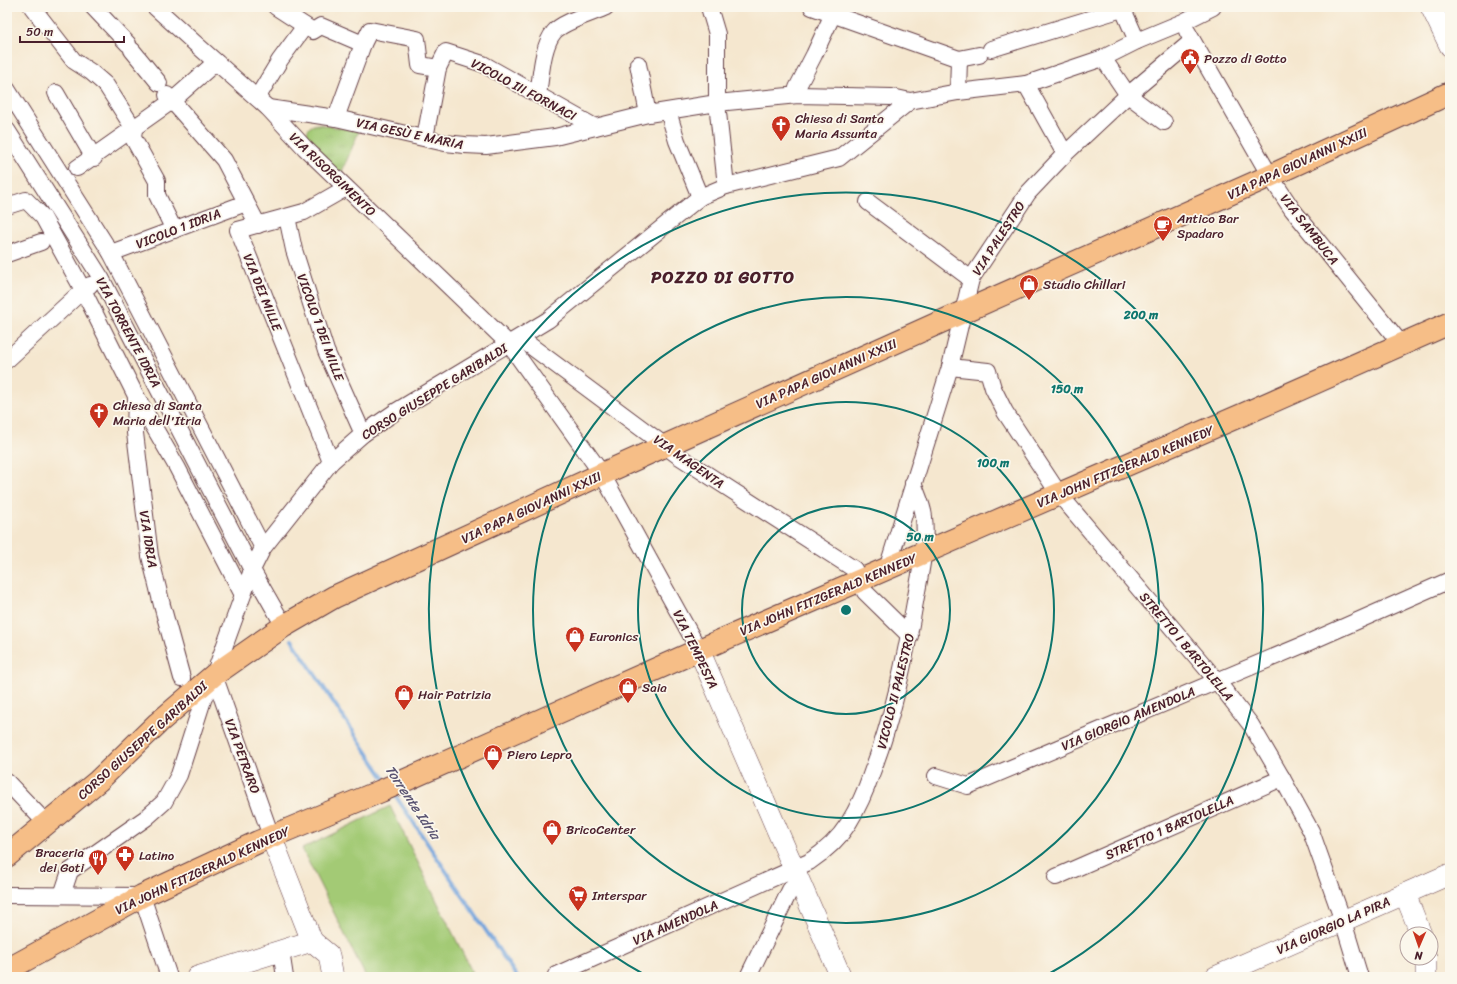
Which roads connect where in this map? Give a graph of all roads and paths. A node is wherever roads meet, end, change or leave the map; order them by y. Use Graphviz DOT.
graph roads {
  1 [pos="32,7"];
  2 [pos="93,7"];
  3 [pos="155,7"];
  4 [pos="276,7"];
  5 [pos="606,7"];
  6 [pos="709,7"];
  7 [pos="812,7"];
  8 [pos="1213,7"];
  9 [pos="1431,7"];
  10 [pos="1122,8"];
  11 [pos="833,14"];
  12 [pos="1183,22"];
  13 [pos="305,26"];
  14 [pos="1136,41"];
  15 [pos="1192,41"];
  16 [pos="363,44"];
  17 [pos="1450,46"];
  18 [pos="1103,58"];
  19 [pos="959,59"];
  20 [pos="216,62"];
  21 [pos="638,64"];
  22 [pos="438,68"];
  23 [pos="1026,84"];
  24 [pos="7,89"];
  25 [pos="958,92"];
  26 [pos="56,93"];
  27 [pos="166,93"];
  28 [pos="1450,93"];
  29 [pos="538,95"];
  30 [pos="1128,95"];
  31 [pos="798,96"];
  32 [pos="910,100"];
  33 [pos="262,103"];
  34 [pos="717,103"];
  35 [pos="668,111"];
  36 [pos="648,114"];
  37 [pos="315,115"];
  38 [pos="336,118"];
  39 [pos="1164,122"];
  40 [pos="595,127"];
  41 [pos="134,128"];
  42 [pos="7,130"];
  43 [pos="424,138"];
  44 [pos="298,142"];
  45 [pos="1065,154"];
  46 [pos="94,158"];
  47 [pos="77,168"];
  48 [pos="1270,176"];
  49 [pos="726,186"];
  50 [pos="346,188"];
  51 [pos="700,197"];
  52 [pos="868,202"];
  53 [pos="246,203"];
  54 [pos="7,206"];
  55 [pos="287,217"];
  56 [pos="258,225"];
  57 [pos="174,230"];
  58 [pos="41,242"];
  59 [pos="7,254"];
  60 [pos="111,254"];
  61 [pos="101,278"];
  62 [pos="971,279"];
  63 [pos="83,290"];
  64 [pos="963,312"];
  65 [pos="1450,323"];
  66 [pos="514,341"];
  67 [pos="1402,345"];
  68 [pos="7,360"];
  69 [pos="950,367"];
  70 [pos="136,396"];
  71 [pos="363,434"];
  72 [pos="666,446"];
  73 [pos="331,462"];
  74 [pos="602,474"];
  75 [pos="913,483"];
  76 [pos="1060,494"];
  77 [pos="263,548"];
  78 [pos="924,553"];
  79 [pos="887,569"];
  80 [pos="252,570"];
  81 [pos="1450,580"];
  82 [pos="859,581"];
  83 [pos="242,593"];
  84 [pos="284,626"];
  85 [pos="910,636"];
  86 [pos="699,650"];
  87 [pos="214,675"];
  88 [pos="182,678"];
  89 [pos="1218,681"];
  90 [pos="936,776"];
  91 [pos="1282,778"];
  92 [pos="7,782"];
  93 [pos="46,823"];
  94 [pos="272,836"];
  95 [pos="7,856"];
  96 [pos="796,874"];
  97 [pos="1450,874"];
  98 [pos="1056,877"];
  99 [pos="1404,894"];
  100 [pos="7,895"];
  101 [pos="62,895"];
  102 [pos="142,896"];
  103 [pos="1343,921"];
  104 [pos="1418,926"];
  105 [pos="312,941"];
  106 [pos="281,951"];
  107 [pos="1426,966"];
  108 [pos="7,970"];
  109 [pos="557,976"];
  110 [pos="169,977"];
  111 [pos="197,977"];
  112 [pos="285,977"];
  113 [pos="333,977"];
  114 [pos="748,977"];
  115 [pos="841,977"];
  116 [pos="1215,977"];
  117 [pos="1360,977"];
  118 [pos="1426,977"];
  1 -- 41 [label="street"];
  2 -- 27 [label="street"];
  3 -- 20 [label="street, VIA RISORGIMENTO"];
  4 -- 13 [label="street"];
  5 -- 29 [label="street"];
  6 -- 34 [label="street"];
  7 -- 11 [label="street"];
  8 -- 12 [label="street, CORSO GIUSEPPE GARIBALDI"];
  9 -- 17 [label="street"];
  10 -- 14 [label="street"];
  10 -- 19 [label="street"];
  11 -- 19 [label="street"];
  11 -- 31 [label="street"];
  12 -- 14 [label="street, CORSO GIUSEPPE GARIBALDI"];
  12 -- 15 [label="street, VIA SAMBUCA"];
  13 -- 16 [label="street"];
  13 -- 33 [label="street"];
  14 -- 18 [label="street, CORSO GIUSEPPE GARIBALDI"];
  15 -- 30 [label="street, VIA PALESTRO"];
  15 -- 48 [label="street, VIA SAMBUCA"];
  16 -- 22 [label="street"];
  16 -- 38 [label="street"];
  18 -- 23 [label="street, CORSO GIUSEPPE GARIBALDI"];
  18 -- 30 [label="street"];
  19 -- 25 [label="street"];
  20 -- 27 [label="street"];
  20 -- 33 [label="street, VIA RISORGIMENTO"];
  21 -- 36 [label="street"];
  22 -- 29 [label="street, VICOLO III FORNACI"];
  22 -- 43 [label="street"];
  23 -- 25 [label="street, CORSO GIUSEPPE GARIBALDI"];
  23 -- 45 [label="street"];
  24 -- 60 [label="street, VIA TORRENTE IDRIA"];
  25 -- 32 [label="street, CORSO GIUSEPPE GARIBALDI"];
  26 -- 46 [label="street"];
  27 -- 41 [label="street"];
  27 -- 53 [label="street"];
  28 -- 48 [label="main road, VIA PAPA GIOVANNI XXIII"];
  29 -- 40 [label="street, VICOLO III FORNACI"];
  30 -- 39 [label="street"];
  30 -- 45 [label="street, VIA PALESTRO"];
  31 -- 32 [label="street, CORSO GIUSEPPE GARIBALDI"];
  31 -- 34 [label="street, CORSO GIUSEPPE GARIBALDI"];
  32 -- 49 [label="street, CORSO GIUSEPPE GARIBALDI"];
  33 -- 37 [label="street, VIA GESÙ E MARIA"];
  33 -- 44 [label="street, VIA RISORGIMENTO"];
  34 -- 35 [label="street, VIA GESÙ E MARIA"];
  34 -- 49 [label="street"];
  35 -- 36 [label="street, VIA GESÙ E MARIA"];
  35 -- 51 [label="street"];
  36 -- 40 [label="street, VIA GESÙ E MARIA"];
  37 -- 38 [label="street, VIA GESÙ E MARIA"];
  37 -- 44 [label="street"];
  38 -- 43 [label="street, VIA GESÙ E MARIA"];
  40 -- 43 [label="street, VIA GESÙ E MARIA"];
  41 -- 46 [label="street"];
  41 -- 57 [label="street"];
  42 -- 61 [label="street, VIA TORRENTE IDRIA"];
  44 -- 50 [label="street, VIA RISORGIMENTO"];
  45 -- 62 [label="street, VIA PALESTRO"];
  46 -- 47 [label="street"];
  48 -- 64 [label="main road, VIA PAPA GIOVANNI XXIII"];
  48 -- 67 [label="street, VIA SAMBUCA"];
  49 -- 51 [label="street, CORSO GIUSEPPE GARIBALDI"];
  50 -- 55 [label="street, VIA DEI MILLE"];
  50 -- 66 [label="street, VIA RISORGIMENTO"];
  51 -- 66 [label="street, CORSO GIUSEPPE GARIBALDI"];
  52 -- 62 [label="street"];
  53 -- 56 [label="street"];
  53 -- 57 [label="street, VICOLO 1 IDRIA"];
  54 -- 63 [label="street"];
  55 -- 56 [label="street, VIA DEI MILLE"];
  55 -- 71 [label="street, VICOLO 1 DEI MILLE"];
  56 -- 73 [label="street, VIA DEI MILLE"];
  57 -- 60 [label="street, VICOLO 1 IDRIA"];
  58 -- 59 [label="street"];
  60 -- 77 [label="street, VIA TORRENTE IDRIA"];
  61 -- 63 [label="street"];
  61 -- 80 [label="street, VIA TORRENTE IDRIA"];
  62 -- 64 [label="street, VIA PALESTRO"];
  63 -- 68 [label="street"];
  63 -- 70 [label="street"];
  64 -- 69 [label="street, VIA PALESTRO"];
  64 -- 72 [label="main road, VIA PAPA GIOVANNI XXIII"];
  65 -- 67 [label="main road, VIA JOHN FITZGERALD KENNEDY"];
  66 -- 71 [label="street, CORSO GIUSEPPE GARIBALDI"];
  66 -- 72 [label="street, VIA MAGENTA"];
  66 -- 74 [label="street, VIA TEMPESTA"];
  67 -- 76 [label="main road, VIA JOHN FITZGERALD KENNEDY"];
  69 -- 75 [label="street, VIA PALESTRO"];
  69 -- 76 [label="street, STRETTO I BARTOLELLA"];
  70 -- 83 [label="street"];
  70 -- 88 [label="street, VIA IDRIA"];
  71 -- 73 [label="street, CORSO GIUSEPPE GARIBALDI"];
  72 -- 74 [label="main road, VIA PAPA GIOVANNI XXIII"];
  72 -- 82 [label="street, VIA MAGENTA"];
  73 -- 77 [label="street, CORSO GIUSEPPE GARIBALDI"];
  74 -- 84 [label="main road, VIA PAPA GIOVANNI XXIII"];
  74 -- 86 [label="street, VIA TEMPESTA"];
  75 -- 78 [label="street, VICOLO II PALESTRO"];
  75 -- 79 [label="street, VIA PALESTRO"];
  76 -- 78 [label="main road, VIA JOHN FITZGERALD KENNEDY"];
  76 -- 89 [label="street, STRETTO I BARTOLELLA"];
  77 -- 80 [label="street, CORSO GIUSEPPE GARIBALDI"];
  78 -- 79 [label="main road, VIA JOHN FITZGERALD KENNEDY"];
  78 -- 85 [label="street, VICOLO II PALESTRO"];
  79 -- 82 [label="main road, VIA JOHN FITZGERALD KENNEDY"];
  80 -- 83 [label="street, CORSO GIUSEPPE GARIBALDI"];
  80 -- 84 [label="street, VIA TORRENTE IDRIA"];
  81 -- 89 [label="street, VIA GIORGIO AMENDOLA"];
  82 -- 85 [label="street, VIA MAGENTA"];
  82 -- 86 [label="main road, VIA JOHN FITZGERALD KENNEDY"];
  83 -- 87 [label="street, CORSO GIUSEPPE GARIBALDI"];
  84 -- 87 [label="main road, VIA PAPA GIOVANNI XXIII"];
  85 -- 96 [label="street, VICOLO II PALESTRO"];
  86 -- 94 [label="main road, VIA JOHN FITZGERALD KENNEDY"];
  86 -- 96 [label="street, VIA TEMPESTA"];
  87 -- 93 [label="main road, CORSO GIUSEPPE GARIBALDI"];
  87 -- 94 [label="street, VIA PETRARO"];
  87 -- 101 [label="street"];
  89 -- 90 [label="street, VIA GIORGIO AMENDOLA"];
  89 -- 91 [label="street, STRETTO I BARTOLELLA"];
  91 -- 98 [label="street, STRETTO 1 BARTOLELLA"];
  91 -- 103 [label="street, STRETTO I BARTOLELLA"];
  92 -- 93 [label="street"];
  93 -- 95 [label="main road, CORSO GIUSEPPE GARIBALDI"];
  94 -- 102 [label="main road, VIA JOHN FITZGERALD KENNEDY"];
  94 -- 105 [label="street"];
  96 -- 109 [label="street, VIA AMENDOLA"];
  96 -- 114 [label="street"];
  96 -- 115 [label="street, VIA TEMPESTA"];
  97 -- 99 [label="street, VIA GIORGIO LA PIRA"];
  99 -- 103 [label="street, VIA GIORGIO LA PIRA"];
  99 -- 104 [label="street"];
  100 -- 101 [label="street"];
  101 -- 102 [label="street"];
  102 -- 108 [label="main road, VIA JOHN FITZGERALD KENNEDY"];
  102 -- 110 [label="street"];
  103 -- 116 [label="street, VIA GIORGIO LA PIRA"];
  103 -- 117 [label="street, STRETTO I BARTOLELLA"];
  105 -- 106 [label="street"];
  105 -- 113 [label="street"];
  106 -- 111 [label="street"];
  106 -- 112 [label="street"];
  107 -- 118 [label="street"];
}
